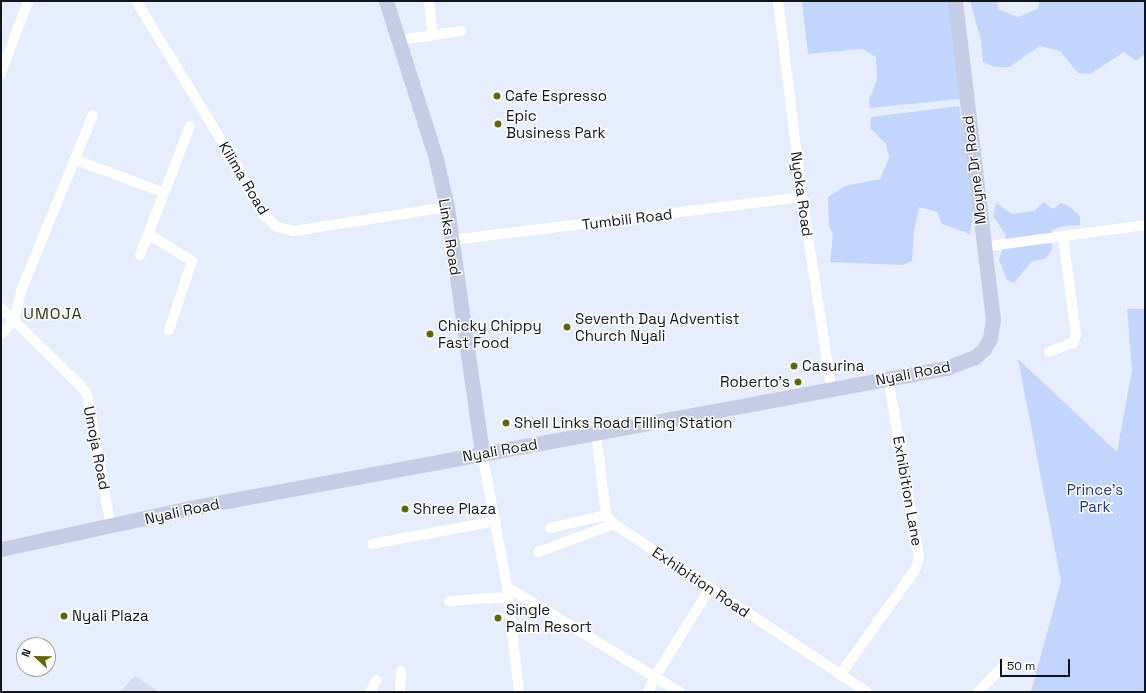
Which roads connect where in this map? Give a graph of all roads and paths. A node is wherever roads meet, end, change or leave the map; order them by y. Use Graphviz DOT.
graph roads {
  1 [pos="28,1"];
  2 [pos="136,1"];
  3 [pos="379,1"];
  4 [pos="386,1"];
  5 [pos="429,1"];
  6 [pos="778,1"];
  7 [pos="955,1"];
  8 [pos="392,26"];
  9 [pos="462,32"];
  10 [pos="432,35"];
  11 [pos="406,39"];
  12 [pos="1,74"];
  13 [pos="93,115"];
  14 [pos="190,126"];
  15 [pos="76,160"];
  16 [pos="162,192"];
  17 [pos="802,197"];
  18 [pos="447,207"];
  19 [pos="1145,226"];
  20 [pos="148,234"];
  21 [pos="1063,236"];
  22 [pos="452,240"];
  23 [pos="983,247"];
  24 [pos="140,255"];
  25 [pos="1,308"];
  26 [pos="14,320"];
  27 [pos="169,330"];
  28 [pos="1,334"];
  29 [pos="990,338"];
  30 [pos="1049,352"];
  31 [pos="888,378"];
  32 [pos="831,387"];
  33 [pos="596,433"];
  34 [pos="482,453"];
  35 [pos="606,515"];
  36 [pos="496,521"];
  37 [pos="614,524"];
  38 [pos="111,527"];
  39 [pos="550,528"];
  40 [pos="372,544"];
  41 [pos="1,549"];
  42 [pos="538,552"];
  43 [pos="710,588"];
  44 [pos="508,592"];
  45 [pos="449,601"];
  46 [pos="1007,662"];
  47 [pos="402,671"];
  48 [pos="840,675"];
  49 [pos="655,677"];
  50 [pos="376,681"];
  51 [pos="370,692"];
  52 [pos="400,692"];
  53 [pos="519,692"];
  54 [pos="648,692"];
  55 [pos="680,692"];
  56 [pos="867,692"];
  57 [pos="978,692"];
  1 -- 12 [label="street"];
  2 -- 18 [label="street, Kilima Road"];
  3 -- 8 [label="main road, Links Road"];
  4 -- 8 [label="main road, Links Road"];
  5 -- 10 [label="street"];
  6 -- 17 [label="street, Nyoka Road"];
  7 -- 23 [label="main road, Moyne Dr Road"];
  8 -- 18 [label="main road, Links Road"];
  9 -- 10 [label="street"];
  10 -- 11 [label="street"];
  13 -- 15 [label="street"];
  14 -- 16 [label="street"];
  15 -- 16 [label="street"];
  15 -- 26 [label="street"];
  16 -- 20 [label="street"];
  17 -- 22 [label="street, Tumbili Road"];
  17 -- 32 [label="street, Nyoka Road"];
  18 -- 22 [label="main road, Links Road"];
  19 -- 21 [label="street"];
  20 -- 24 [label="street"];
  20 -- 27 [label="street"];
  21 -- 23 [label="street"];
  21 -- 30 [label="street"];
  22 -- 34 [label="main road, Links Road"];
  23 -- 29 [label="main road, Moyne Dr Road"];
  25 -- 26 [label="street, Umoja Road"];
  26 -- 28 [label="street"];
  26 -- 38 [label="street, Umoja Road"];
  29 -- 31 [label="main road, Nyali Road"];
  31 -- 32 [label="main road, Nyali Road"];
  31 -- 48 [label="street, Exhibition Lane"];
  32 -- 33 [label="main road, Nyali Road"];
  33 -- 34 [label="main road, Nyali Road"];
  33 -- 35 [label="street"];
  34 -- 36 [label="street"];
  34 -- 38 [label="main road, Nyali Road"];
  35 -- 37 [label="street, Exhibition Road"];
  35 -- 39 [label="street"];
  36 -- 40 [label="street"];
  36 -- 44 [label="street"];
  37 -- 42 [label="street"];
  37 -- 43 [label="street, Exhibition Road"];
  38 -- 41 [label="main road, Nyali Road"];
  43 -- 48 [label="street, Exhibition Road"];
  43 -- 49 [label="street"];
  44 -- 45 [label="street"];
  44 -- 49 [label="street"];
  44 -- 53 [label="street"];
  46 -- 57 [label="street"];
  47 -- 52 [label="street"];
  48 -- 56 [label="street, Exhibition Road"];
  49 -- 54 [label="street"];
  49 -- 55 [label="street"];
  50 -- 51 [label="street"];
}
